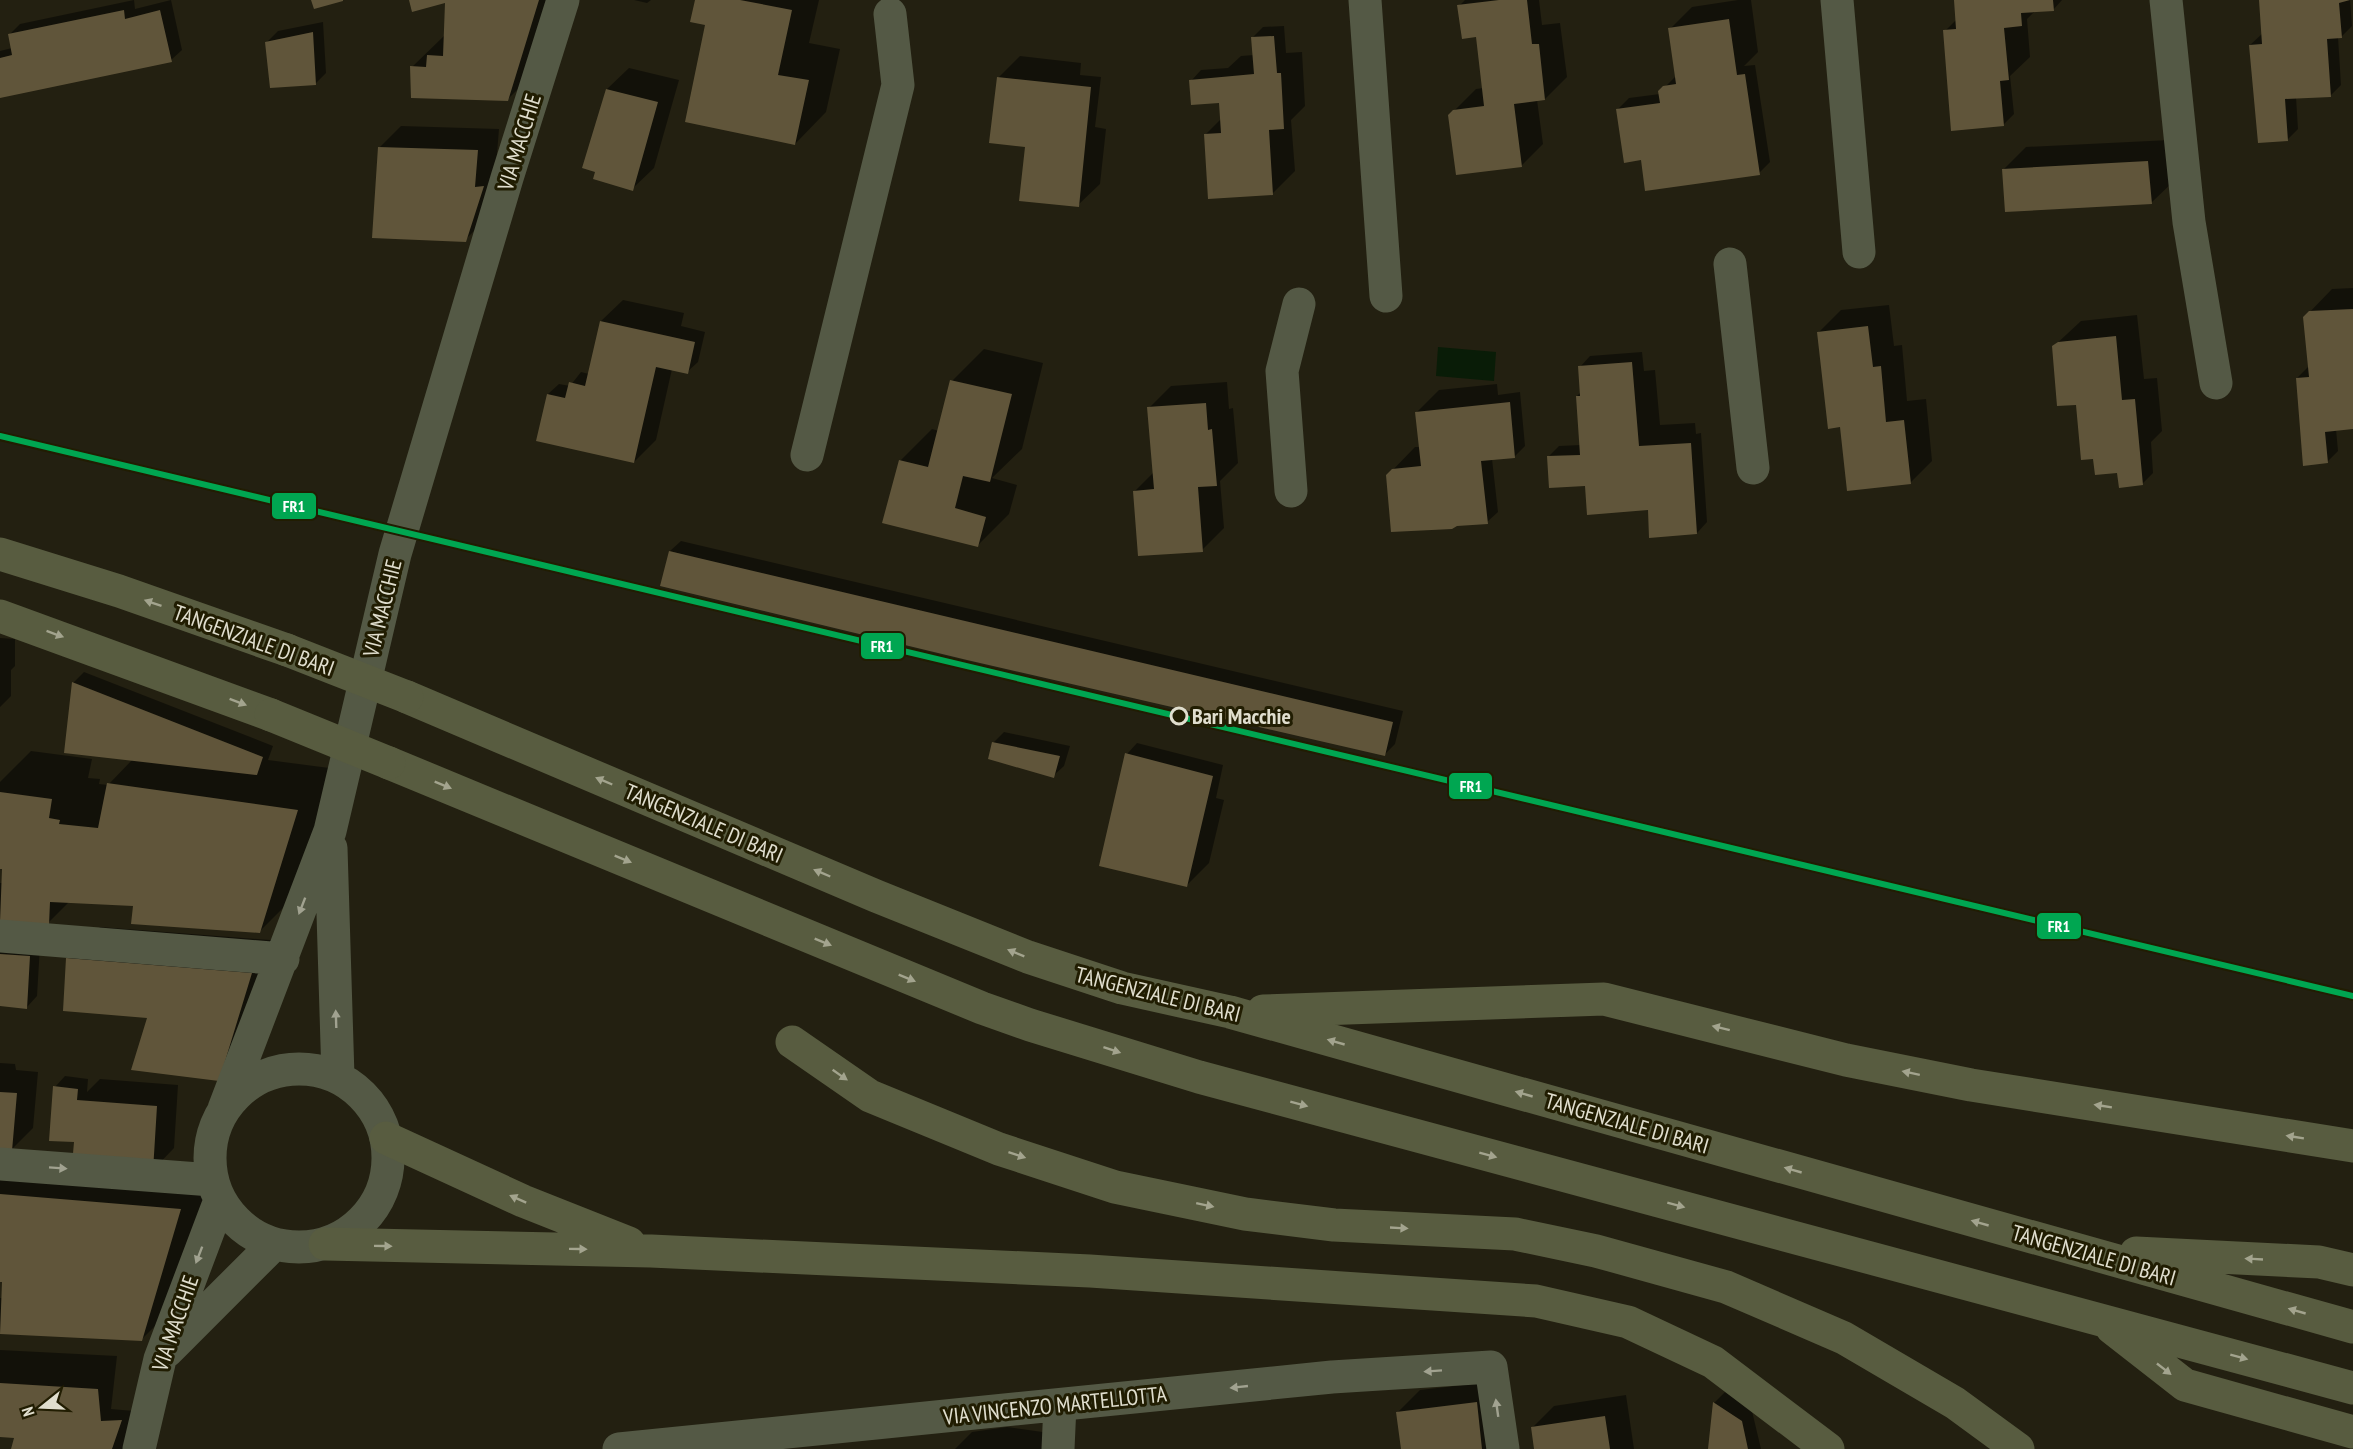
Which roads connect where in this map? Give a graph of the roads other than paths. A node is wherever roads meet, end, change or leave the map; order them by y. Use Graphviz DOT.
graph roads {
  1 [pos="563,0"];
  2 [pos="1365,0"];
  3 [pos="1837,0"];
  4 [pos="2166,0"];
  5 [pos="890,14"];
  6 [pos="1859,252"];
  7 [pos="1730,264"];
  8 [pos="1386,296"];
  9 [pos="1299,304"];
  10 [pos="2216,383"];
  11 [pos="807,456"];
  12 [pos="1753,468"];
  13 [pos="1292,490"];
  14 [pos="0,554"];
  15 [pos="0,616"];
  16 [pos="330,831"];
  17 [pos="0,936"];
  18 [pos="283,959"];
  19 [pos="1230,1012"];
  20 [pos="792,1042"];
  21 [pos="338,1077"];
  22 [pos="224,1109"];
  23 [pos="386,1138"];
  24 [pos="2353,1146"];
  25 [pos="0,1164"];
  26 [pos="216,1190"];
  27 [pos="274,1244"];
  28 [pos="325,1244"];
  29 [pos="2077,1250"];
  30 [pos="651,1251"];
  31 [pos="2353,1270"];
  32 [pos="2101,1320"];
  33 [pos="2353,1327"];
  34 [pos="160,1359"];
  35 [pos="2353,1388"];
  36 [pos="1060,1405"];
  37 [pos="2353,1432"];
  38 [pos="139,1449"];
  39 [pos="619,1449"];
  40 [pos="1058,1449"];
  41 [pos="1503,1449"];
  42 [pos="1828,1449"];
  43 [pos="2018,1449"];
  1 -- 16 [label="street, VIA MACCHIE"];
  2 -- 8 [label="street"];
  3 -- 6 [label="street"];
  4 -- 10 [label="street"];
  5 -- 11 [label="street"];
  7 -- 12 [label="street"];
  9 -- 13 [label="street"];
  19 -- 14 [label="highway, TANGENZIALE DI BARI, one-way, bridge"];
  15 -- 32 [label="highway, one-way, bridge"];
  16 -- 18 [label="street, VIA MACCHIE, one-way"];
  21 -- 16 [label="street, one-way"];
  17 -- 18 [label="street"];
  18 -- 22 [label="street, VIA MACCHIE"];
  24 -- 19 [label="highway, one-way"];
  29 -- 19 [label="highway, TANGENZIALE DI BARI, one-way"];
  20 -- 43 [label="highway, one-way"];
  21 -- 22 [label="street"];
  21 -- 23 [label="street"];
  22 -- 26 [label="street"];
  23 -- 28 [label="street"];
  30 -- 23 [label="highway, one-way"];
  25 -- 26 [label="street, one-way"];
  26 -- 27 [label="street"];
  26 -- 34 [label="street, VIA MACCHIE, one-way"];
  27 -- 28 [label="street"];
  27 -- 34 [label="street"];
  28 -- 30 [label="highway, one-way"];
  31 -- 29 [label="highway, one-way"];
  33 -- 29 [label="highway, TANGENZIALE DI BARI, one-way"];
  30 -- 42 [label="highway"];
  32 -- 35 [label="highway, one-way"];
  32 -- 37 [label="highway, one-way"];
  34 -- 38 [label="street, VIA MACCHIE"];
  36 -- 39 [label="street, VIA VINCENZO MARTELLOTTA"];
  36 -- 40 [label="street"];
  41 -- 36 [label="street, VIA VINCENZO MARTELLOTTA, one-way"];
}
